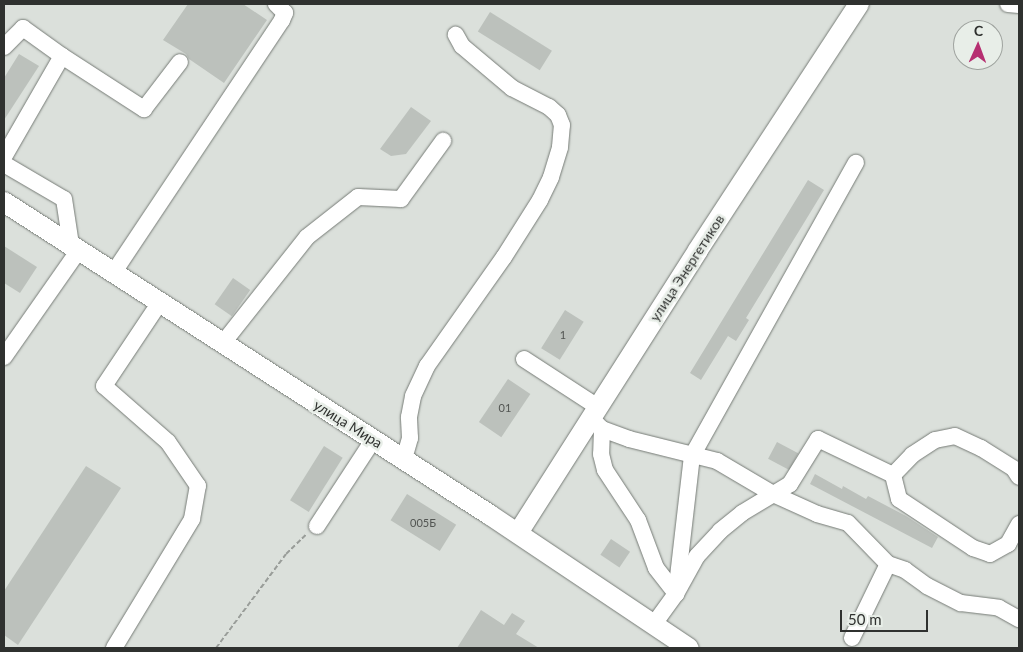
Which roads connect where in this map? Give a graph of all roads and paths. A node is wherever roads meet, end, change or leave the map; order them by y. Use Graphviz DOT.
graph roads {
  1 [pos="276,4"];
  2 [pos="859,4"];
  3 [pos="1008,4"];
  4 [pos="1019,5"];
  5 [pos="456,35"];
  6 [pos="4,48"];
  7 [pos="62,56"];
  8 [pos="180,62"];
  9 [pos="443,140"];
  10 [pos="4,156"];
  11 [pos="856,163"];
  12 [pos="4,164"];
  13 [pos="4,202"];
  14 [pos="75,247"];
  15 [pos="114,272"];
  16 [pos="160,302"];
  17 [pos="223,343"];
  18 [pos="4,357"];
  19 [pos="524,358"];
  20 [pos="597,418"];
  21 [pos="373,440"];
  22 [pos="692,456"];
  23 [pos="404,459"];
  24 [pos="893,474"];
  25 [pos="1019,477"];
  26 [pos="773,494"];
  27 [pos="1019,524"];
  28 [pos="317,526"];
  29 [pos="518,533"];
  30 [pos="888,564"];
  31 [pos="676,594"];
  32 [pos="1019,619"];
  33 [pos="654,624"];
  34 [pos="852,638"];
  35 [pos="114,648"];
  36 [pos="216,648"];
  37 [pos="689,648"];
  1 -- 15 [label="lane"];
  2 -- 20 [label="main road, улица Энергетиков"];
  3 -- 4 [label="lane"];
  5 -- 23 [label="lane"];
  6 -- 7 [label="lane"];
  7 -- 8 [label="lane"];
  7 -- 10 [label="lane"];
  9 -- 17 [label="lane"];
  11 -- 22 [label="lane"];
  12 -- 14 [label="lane"];
  13 -- 14 [label="main road, улица Мира"];
  14 -- 15 [label="main road, улица Мира"];
  14 -- 18 [label="lane"];
  15 -- 16 [label="main road, улица Мира"];
  16 -- 17 [label="main road, улица Мира"];
  16 -- 35 [label="lane"];
  17 -- 21 [label="main road, улица Мира"];
  19 -- 20 [label="lane"];
  20 -- 22 [label="lane"];
  20 -- 29 [label="main road, улица Энергетиков"];
  20 -- 31 [label="lane"];
  21 -- 23 [label="main road, улица Мира"];
  21 -- 28 [label="lane"];
  22 -- 26 [label="lane"];
  22 -- 31 [label="lane"];
  23 -- 29 [label="main road, улица Мира"];
  24 -- 25 [label="lane"];
  24 -- 26 [label="lane"];
  24 -- 27 [label="lane"];
  26 -- 30 [label="lane"];
  26 -- 31 [label="lane"];
  28 -- 36 [label="path"];
  29 -- 33 [label="main road, улица Мира"];
  30 -- 32 [label="lane"];
  30 -- 34 [label="lane"];
  31 -- 33 [label="lane"];
  33 -- 37 [label="main road, улица Мира"];
}
